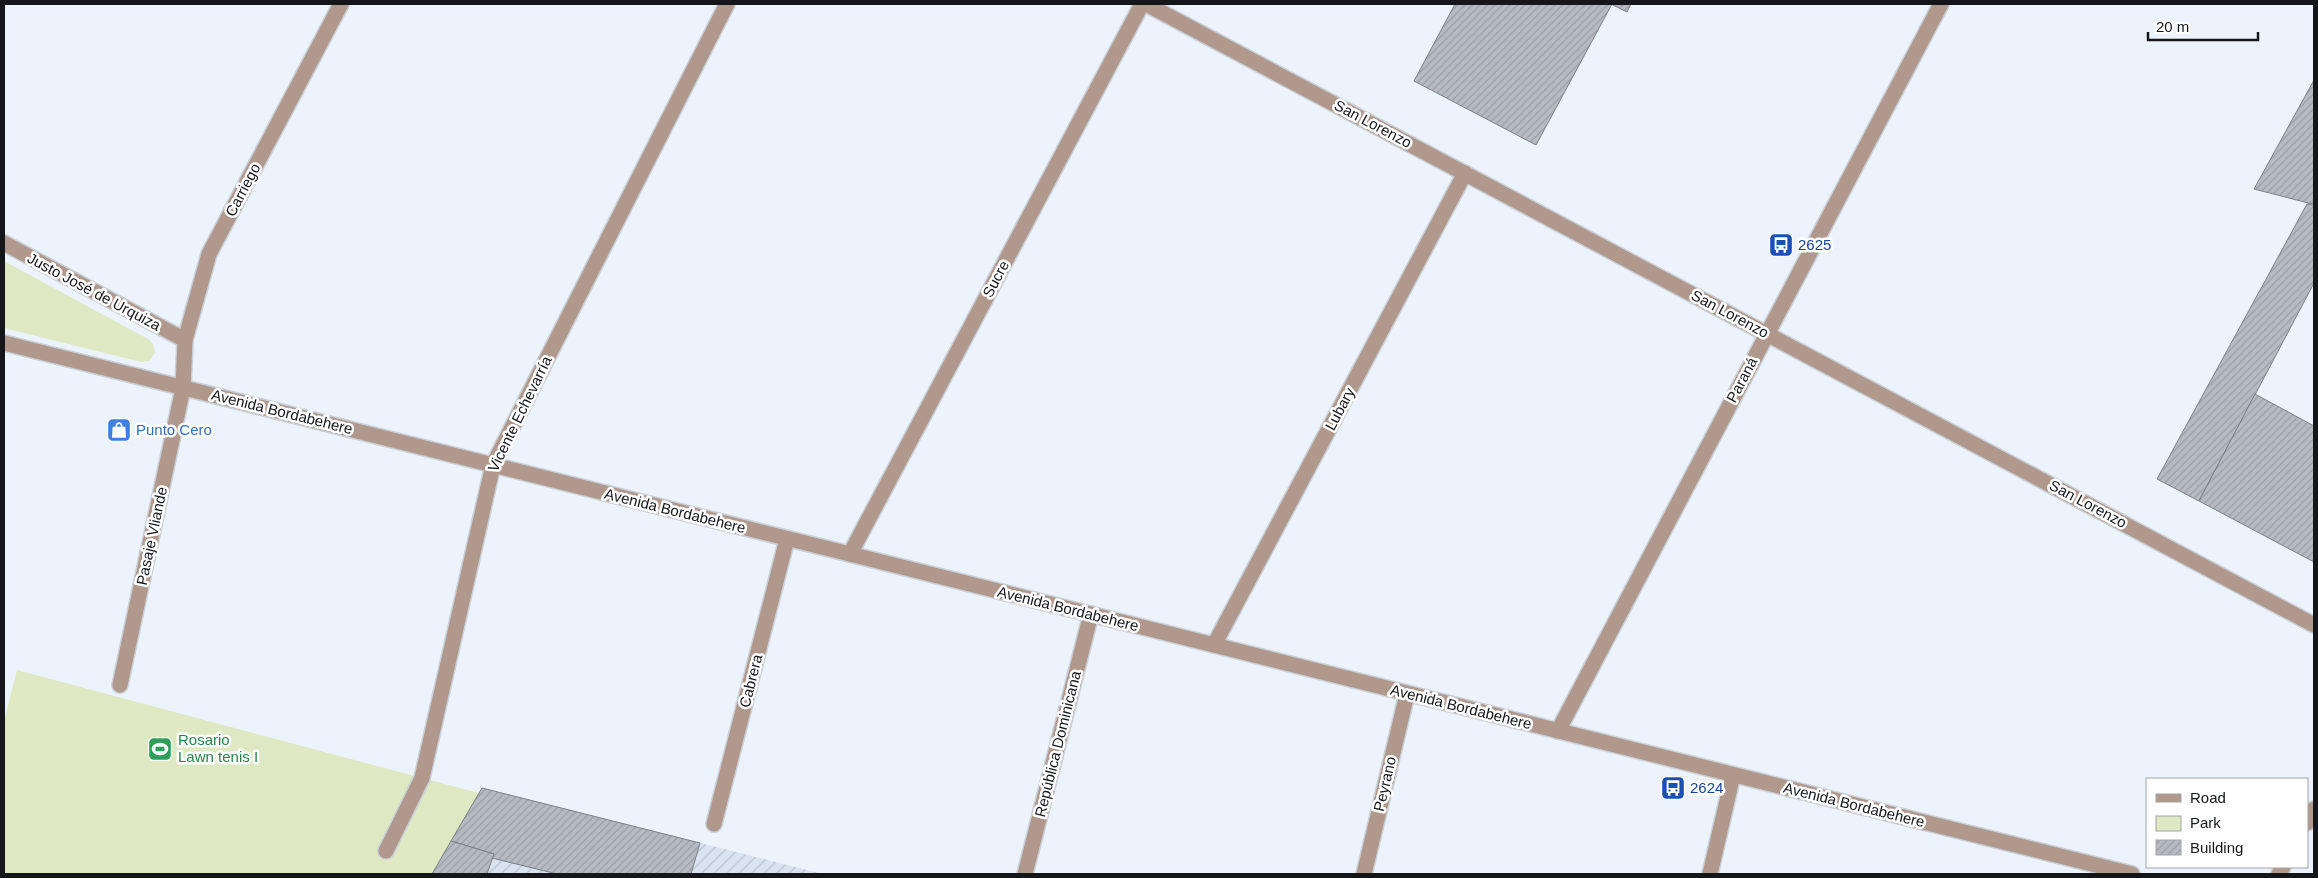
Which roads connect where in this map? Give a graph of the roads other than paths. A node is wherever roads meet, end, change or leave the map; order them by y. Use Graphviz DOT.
graph roads {
  1 [pos="342,4"];
  2 [pos="727,4"];
  3 [pos="1142,4"];
  4 [pos="1146,4"];
  5 [pos="1941,4"];
  6 [pos="1466,173"];
  7 [pos="4,243"];
  8 [pos="1767,334"];
  9 [pos="185,340"];
  10 [pos="4,343"];
  11 [pos="183,388"];
  12 [pos="493,465"];
  13 [pos="787,539"];
  14 [pos="850,554"];
  15 [pos="1091,614"];
  16 [pos="2314,625"];
  17 [pos="1214,645"];
  18 [pos="120,685"];
  19 [pos="1407,694"];
  20 [pos="1558,731"];
  21 [pos="1733,774"];
  22 [pos="2314,809"];
  23 [pos="2308,821"];
  24 [pos="714,824"];
  25 [pos="386,851"];
  26 [pos="1025,874"];
  27 [pos="1364,874"];
  28 [pos="1710,874"];
  29 [pos="2132,874"];
  1 -- 9 [label="street, Carriego"];
  2 -- 12 [label="street, Vicente Echevarría"];
  3 -- 14 [label="street, Sucre"];
  4 -- 6 [label="street, San Lorenzo"];
  5 -- 8 [label="street, Paraná"];
  6 -- 8 [label="street, San Lorenzo"];
  6 -- 17 [label="street, Lubary"];
  7 -- 9 [label="street, Justo José de Urquiza"];
  8 -- 16 [label="street, San Lorenzo"];
  8 -- 20 [label="street, Paraná"];
  9 -- 11 [label="street, Carriego"];
  10 -- 11 [label="street, Avenida Bordabehere"];
  11 -- 12 [label="street, Avenida Bordabehere"];
  11 -- 18 [label="street, Pasaje Vliande"];
  12 -- 13 [label="street, Avenida Bordabehere"];
  12 -- 25 [label="street, Vicente Echevarría"];
  13 -- 14 [label="street, Avenida Bordabehere"];
  13 -- 24 [label="street, Cabrera"];
  14 -- 15 [label="street, Avenida Bordabehere"];
  15 -- 17 [label="street, Avenida Bordabehere"];
  15 -- 26 [label="street, República Dominicana"];
  17 -- 19 [label="street, Avenida Bordabehere"];
  19 -- 20 [label="street, Avenida Bordabehere"];
  19 -- 27 [label="street, Peyrano"];
  20 -- 21 [label="street, Avenida Bordabehere"];
  21 -- 28 [label="street"];
  21 -- 29 [label="street, Avenida Bordabehere"];
  22 -- 23 [label="street"];
}
